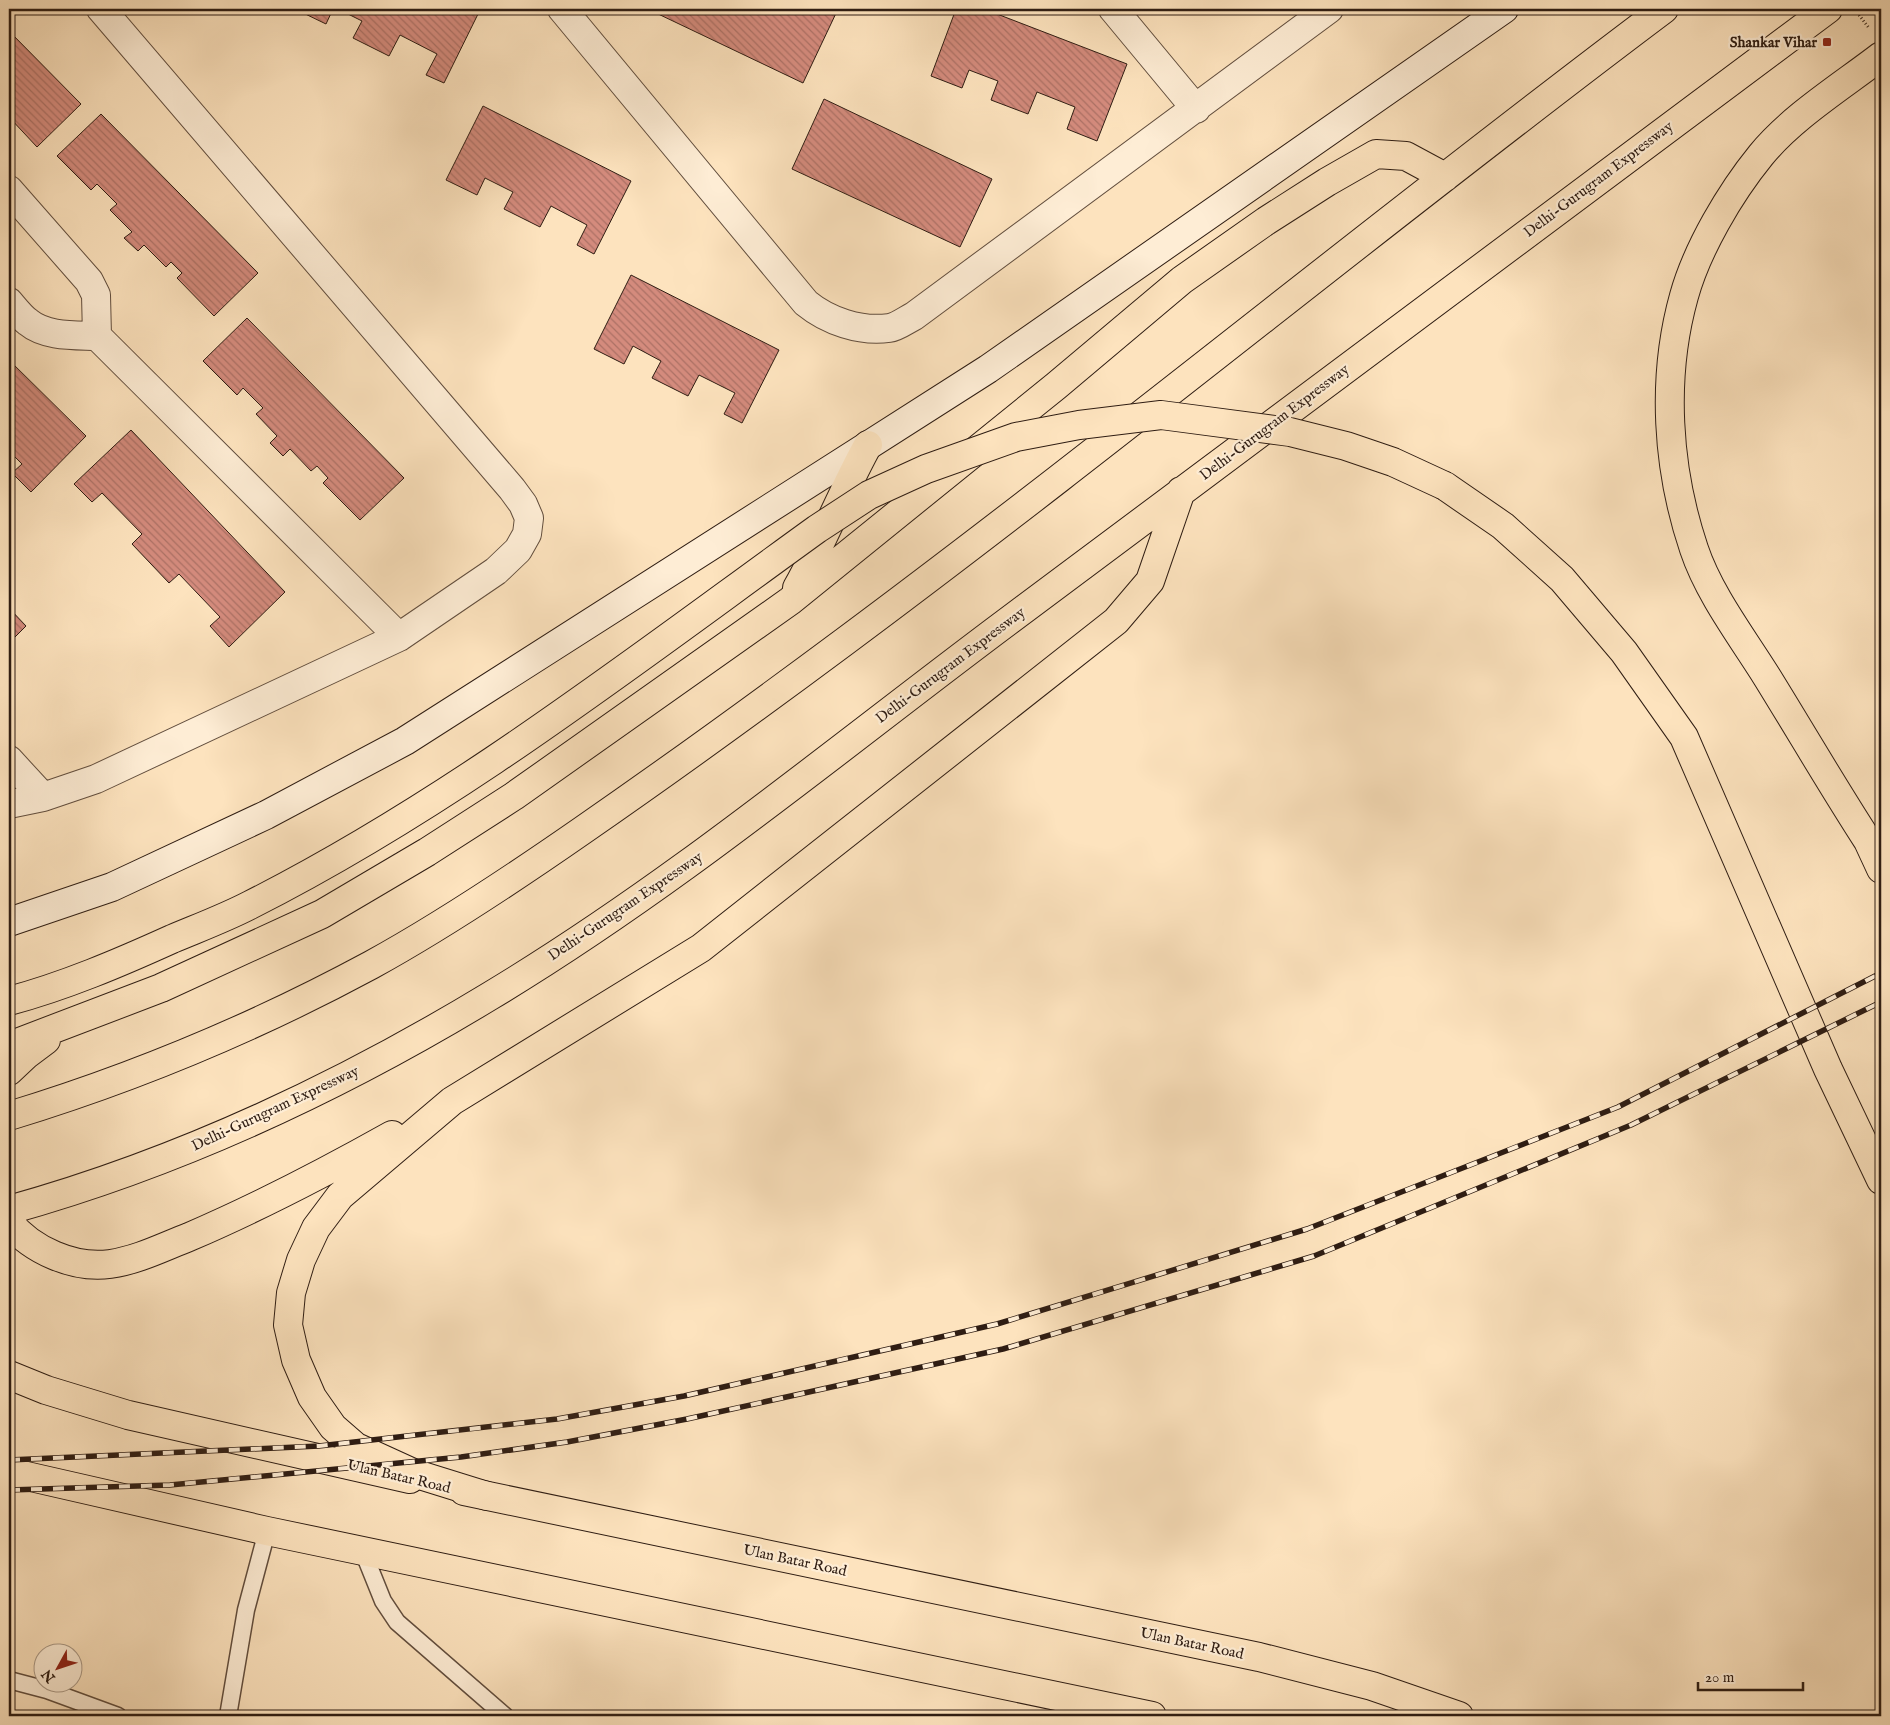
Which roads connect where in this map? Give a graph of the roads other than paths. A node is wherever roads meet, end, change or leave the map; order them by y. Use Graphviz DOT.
graph roads {
  1 [pos="101,9"];
  2 [pos="562,9"];
  3 [pos="1113,9"];
  4 [pos="1329,9"];
  5 [pos="1504,9"];
  6 [pos="1664,9"];
  7 [pos="1828,9"];
  8 [pos="1881,56"];
  9 [pos="1196,109"];
  10 [pos="1445,177"];
  11 [pos="9,190"];
  12 [pos="9,302"];
  13 [pos="98,336"];
  14 [pos="868,445"];
  15 [pos="1181,491"];
  16 [pos="790,600"];
  17 [pos="399,637"];
  18 [pos="9,760"];
  19 [pos="43,797"];
  20 [pos="9,804"];
  21 [pos="1881,869"];
  22 [pos="9,922"];
  23 [pos="9,1001"];
  24 [pos="72,1022"];
  25 [pos="9,1046"];
  26 [pos="9,1071"];
  27 [pos="452,1101"];
  28 [pos="9,1116"];
  29 [pos="1881,1180"];
  30 [pos="9,1210"];
  31 [pos="9,1222"];
  32 [pos="9,1375"];
  33 [pos="9,1460"];
  34 [pos="9,1472"];
  35 [pos="91,1490"];
  36 [pos="487,1496"];
  37 [pos="267,1531"];
  38 [pos="362,1549"];
  39 [pos="9,1680"];
  40 [pos="118,1716"];
  41 [pos="228,1716"];
  42 [pos="505,1716"];
  43 [pos="1152,1716"];
  44 [pos="1459,1716"];
  1 -- 17 [label="street"];
  2 -- 9 [label="street"];
  3 -- 9 [label="street"];
  4 -- 9 [label="street"];
  5 -- 14 [label="street"];
  6 -- 10 [label="main road"];
  7 -- 15 [label="main road, Delhi-Gurugram Expressway"];
  8 -- 21 [label="main road"];
  10 -- 16 [label="main road"];
  10 -- 28 [label="main road"];
  11 -- 13 [label="street"];
  12 -- 13 [label="street"];
  13 -- 17 [label="street"];
  14 -- 16 [label="main road"];
  14 -- 22 [label="street"];
  15 -- 27 [label="main road"];
  15 -- 30 [label="main road, Delhi-Gurugram Expressway"];
  16 -- 24 [label="main road"];
  17 -- 19 [label="street"];
  18 -- 19 [label="street"];
  19 -- 20 [label="street"];
  23 -- 29 [label="main road, bridge"];
  24 -- 25 [label="main road"];
  24 -- 26 [label="main road"];
  27 -- 31 [label="main road"];
  27 -- 36 [label="main road"];
  32 -- 36 [label="main road, Ulan Batar Road"];
  33 -- 35 [label="main road"];
  34 -- 35 [label="main road"];
  35 -- 37 [label="main road"];
  36 -- 44 [label="main road, Ulan Batar Road"];
  37 -- 38 [label="main road"];
  37 -- 41 [label="lane"];
  38 -- 42 [label="lane"];
  38 -- 43 [label="main road"];
  39 -- 40 [label="lane"];
}
